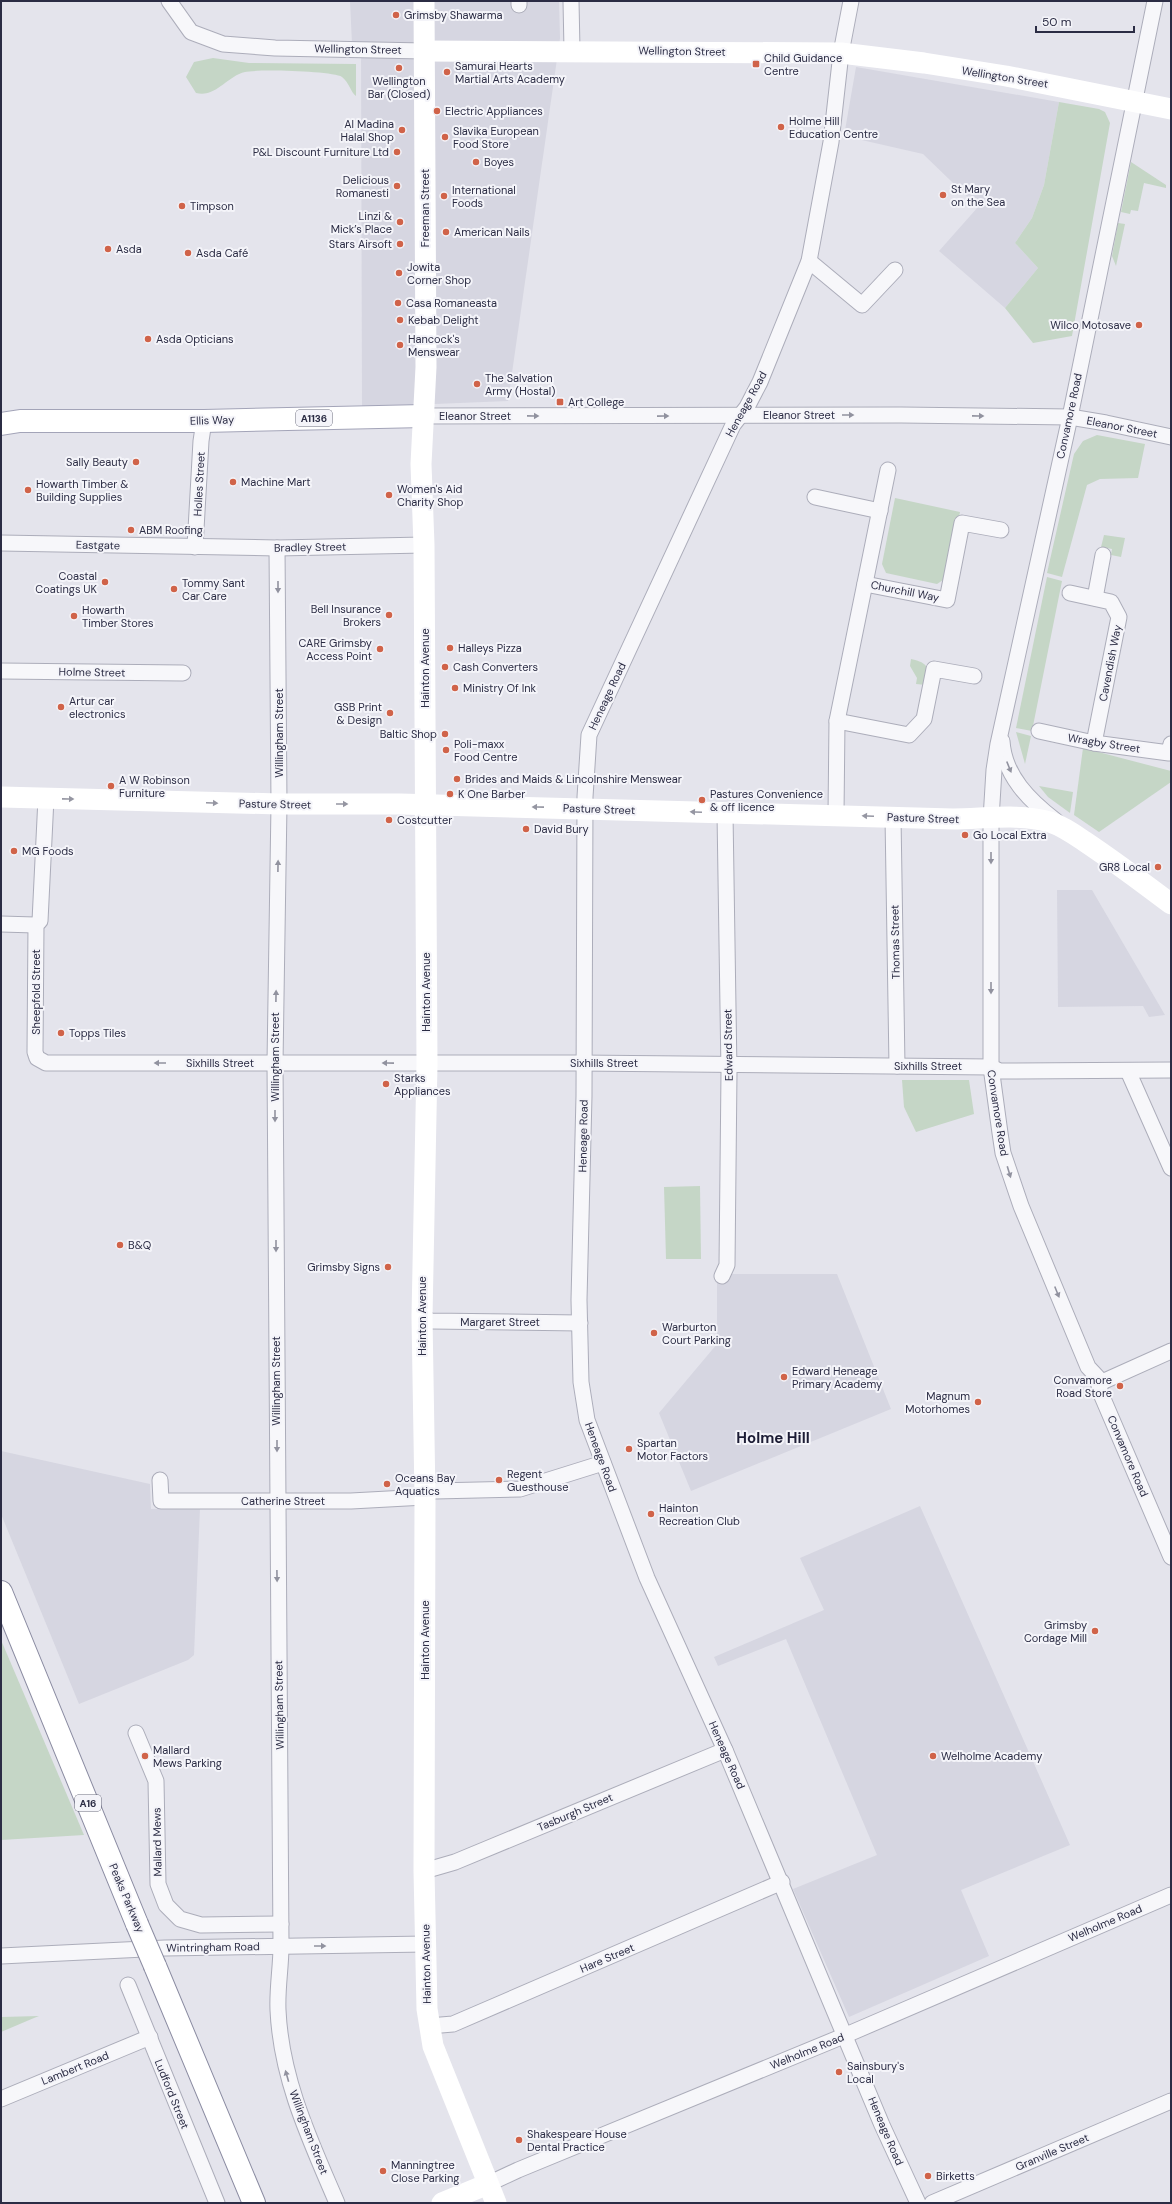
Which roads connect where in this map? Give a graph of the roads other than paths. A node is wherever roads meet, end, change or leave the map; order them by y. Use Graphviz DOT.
graph roads {
  1 [pos="169,1"];
  2 [pos="424,1"];
  3 [pos="571,1"];
  4 [pos="852,1"];
  5 [pos="1155,1"];
  6 [pos="572,50"];
  7 [pos="424,51"];
  8 [pos="841,53"];
  9 [pos="1134,102"];
  10 [pos="1171,109"];
  11 [pos="809,261"];
  12 [pos="895,270"];
  13 [pos="424,416"];
  14 [pos="739,416"];
  15 [pos="1070,417"];
  16 [pos="204,421"];
  17 [pos="1,424"];
  18 [pos="1171,437"];
  19 [pos="888,470"];
  20 [pos="816,497"];
  21 [pos="880,511"];
  22 [pos="1001,530"];
  23 [pos="1,543"];
  24 [pos="424,545"];
  25 [pos="195,547"];
  26 [pos="277,548"];
  27 [pos="1102,555"];
  28 [pos="865,584"];
  29 [pos="1070,593"];
  30 [pos="1095,598"];
  31 [pos="1,671"];
  32 [pos="183,673"];
  33 [pos="974,676"];
  34 [pos="837,721"];
  35 [pos="1002,730"];
  36 [pos="1039,731"];
  37 [pos="1094,743"];
  38 [pos="1170,748"];
  39 [pos="1,797"];
  40 [pos="46,798"];
  41 [pos="279,804"];
  42 [pos="425,805"];
  43 [pos="585,808"];
  44 [pos="725,813"];
  45 [pos="836,815"];
  46 [pos="893,817"];
  47 [pos="991,818"];
  48 [pos="1066,829"];
  49 [pos="1171,904"];
  50 [pos="1,924"];
  51 [pos="37,924"];
  52 [pos="37,1058"];
  53 [pos="275,1063"];
  54 [pos="583,1063"];
  55 [pos="427,1064"];
  56 [pos="728,1064"];
  57 [pos="897,1066"];
  58 [pos="991,1067"];
  59 [pos="1171,1070"];
  60 [pos="1128,1071"];
  61 [pos="1171,1168"];
  62 [pos="722,1276"];
  63 [pos="422,1317"];
  64 [pos="580,1323"];
  65 [pos="1171,1351"];
  66 [pos="1102,1382"];
  67 [pos="602,1463"];
  68 [pos="160,1480"];
  69 [pos="425,1491"];
  70 [pos="277,1502"];
  71 [pos="1171,1557"];
  72 [pos="1,1592"];
  73 [pos="136,1733"];
  74 [pos="725,1750"];
  75 [pos="424,1871"];
  76 [pos="782,1882"];
  77 [pos="1171,1895"];
  78 [pos="280,1924"];
  79 [pos="426,1944"];
  80 [pos="281,1946"];
  81 [pos="1,1956"];
  82 [pos="128,1985"];
  83 [pos="429,2026"];
  84 [pos="846,2035"];
  85 [pos="150,2038"];
  86 [pos="1,2099"];
  87 [pos="1171,2101"];
  88 [pos="488,2184"];
  89 [pos="217,2203"];
  90 [pos="254,2203"];
  91 [pos="337,2203"];
  92 [pos="442,2203"];
  93 [pos="496,2203"];
  94 [pos="918,2203"];
  95 [pos="932,2203"];
  1 -- 7 [label="street, Wellington Street"];
  2 -- 7 [label="main road, Freeman Street"];
  3 -- 6 [label="street"];
  4 -- 8 [label="street, Heneage Road"];
  5 -- 9 [label="street, Convamore Road"];
  6 -- 7 [label="main road, Wellington Street"];
  6 -- 8 [label="main road, Wellington Street"];
  7 -- 13 [label="main road, Freeman Street"];
  8 -- 9 [label="main road, Wellington Street"];
  8 -- 11 [label="street, Heneage Road"];
  9 -- 10 [label="main road, Wellington Street"];
  9 -- 15 [label="street, Convamore Road"];
  11 -- 12 [label="street"];
  11 -- 14 [label="street, Heneage Road"];
  13 -- 14 [label="street, Eleanor Street, one-way"];
  13 -- 16 [label="main road, Ellis Way / A1136"];
  13 -- 24 [label="main road, Hainton Avenue"];
  14 -- 15 [label="street, Eleanor Street, one-way"];
  14 -- 43 [label="street, Heneage Road"];
  15 -- 18 [label="street, Eleanor Street"];
  15 -- 35 [label="street, Convamore Road"];
  16 -- 17 [label="main road, Ellis Way / A1136"];
  16 -- 25 [label="street, Holles Street"];
  19 -- 21 [label="street, Churchill Way"];
  20 -- 21 [label="street"];
  21 -- 28 [label="street, Churchill Way"];
  22 -- 28 [label="street, Churchill Way"];
  23 -- 25 [label="street, Eastgate"];
  24 -- 26 [label="street, Bradley Street"];
  24 -- 42 [label="main road, Hainton Avenue"];
  25 -- 26 [label="street, Bradley Street"];
  26 -- 41 [label="street, Willingham Street, one-way"];
  27 -- 30 [label="street"];
  28 -- 34 [label="street, Churchill Way"];
  29 -- 30 [label="street, Cavendish Way"];
  30 -- 37 [label="street, Cavendish Way"];
  31 -- 32 [label="street, Holme Street"];
  33 -- 34 [label="street"];
  34 -- 45 [label="street, Churchill Way"];
  35 -- 47 [label="street, Convamore Road"];
  35 -- 48 [label="street, Convamore Road, one-way"];
  36 -- 37 [label="street, Wragby Street"];
  37 -- 38 [label="street, Wragby Street"];
  39 -- 40 [label="main road, Pasture Street"];
  40 -- 41 [label="main road, Pasture Street, one-way"];
  40 -- 51 [label="street, Sheepfold Street"];
  41 -- 42 [label="main road, Pasture Street, one-way"];
  53 -- 41 [label="street, Willingham Street, one-way"];
  43 -- 42 [label="main road, Pasture Street, one-way"];
  42 -- 55 [label="main road, Hainton Avenue"];
  44 -- 43 [label="main road, Pasture Street, one-way"];
  43 -- 54 [label="street, Heneage Road"];
  44 -- 45 [label="main road, Pasture Street"];
  44 -- 56 [label="street, Edward Street"];
  46 -- 45 [label="main road, Pasture Street, one-way"];
  46 -- 47 [label="main road, Pasture Street"];
  46 -- 57 [label="street, Thomas Street"];
  47 -- 48 [label="main road, Pasture Street"];
  47 -- 58 [label="street, Convamore Road, one-way"];
  48 -- 49 [label="main road, Pasture Street"];
  50 -- 51 [label="street"];
  51 -- 52 [label="street, Sheepfold Street"];
  53 -- 52 [label="street, Sixhills Street, one-way"];
  55 -- 53 [label="street, Sixhills Street, one-way"];
  53 -- 70 [label="street, Willingham Street, one-way"];
  54 -- 55 [label="street, Sixhills Street"];
  54 -- 56 [label="street, Sixhills Street"];
  54 -- 64 [label="street, Heneage Road"];
  55 -- 63 [label="main road, Hainton Avenue"];
  56 -- 57 [label="street, Sixhills Street"];
  56 -- 62 [label="street, Edward Street"];
  57 -- 58 [label="street, Sixhills Street"];
  58 -- 60 [label="street, Sixhills Street"];
  58 -- 66 [label="street, Convamore Road, one-way"];
  59 -- 60 [label="street, Sixhills Street"];
  60 -- 61 [label="street"];
  63 -- 64 [label="street, Margaret Street"];
  63 -- 69 [label="main road, Hainton Avenue"];
  64 -- 67 [label="street, Heneage Road"];
  65 -- 66 [label="street"];
  66 -- 71 [label="street, Convamore Road"];
  67 -- 69 [label="street, Catherine Street"];
  67 -- 74 [label="street, Heneage Road"];
  68 -- 70 [label="street, Catherine Street"];
  69 -- 70 [label="street, Catherine Street"];
  69 -- 75 [label="main road, Hainton Avenue"];
  70 -- 78 [label="street, Willingham Street, one-way"];
  72 -- 90 [label="main road, Peaks Parkway / A16, bridge"];
  73 -- 78 [label="street, Mallard Mews"];
  74 -- 75 [label="street, Tasburgh Street"];
  74 -- 76 [label="street, Heneage Road"];
  75 -- 79 [label="main road, Hainton Avenue"];
  76 -- 83 [label="street, Hare Street"];
  76 -- 84 [label="street, Heneage Road"];
  77 -- 84 [label="street, Welholme Road"];
  78 -- 80 [label="street, Willingham Street"];
  80 -- 79 [label="street, Wintringham Road, one-way"];
  79 -- 83 [label="main road, Hainton Avenue"];
  80 -- 81 [label="street, Wintringham Road"];
  91 -- 80 [label="street, Willingham Street, one-way"];
  82 -- 85 [label="street, Ludford Street"];
  83 -- 88 [label="main road, Hainton Avenue"];
  84 -- 88 [label="street, Welholme Road"];
  84 -- 94 [label="street, Heneage Road"];
  85 -- 86 [label="street, Lambert Road"];
  85 -- 89 [label="street, Ludford Street"];
  87 -- 95 [label="street, Granville Street"];
  88 -- 92 [label="main road, Welholme Road"];
  88 -- 93 [label="main road, Hainton Avenue"];
}
